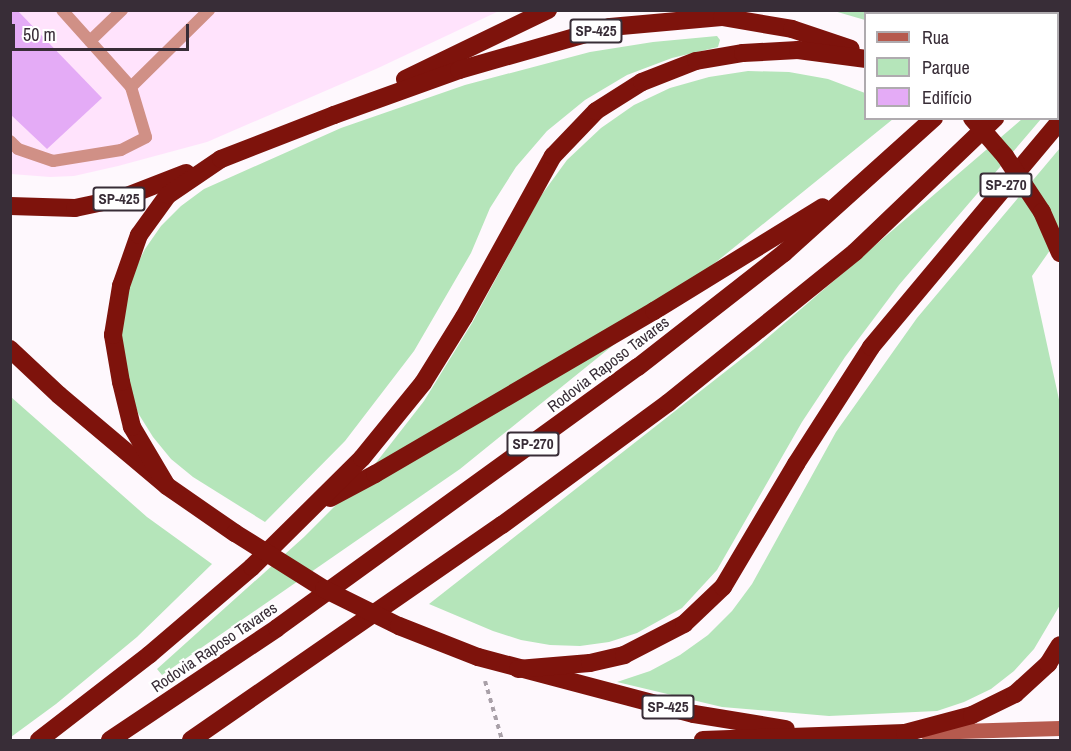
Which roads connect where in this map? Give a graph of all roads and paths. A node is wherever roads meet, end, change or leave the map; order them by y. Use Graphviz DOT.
graph roads {
  1 [pos="62,10"];
  2 [pos="122,10"];
  3 [pos="209,10"];
  4 [pos="548,10"];
  5 [pos="90,41"];
  6 [pos="864,56"];
  7 [pos="864,57"];
  8 [pos="131,87"];
  9 [pos="334,115"];
  10 [pos="932,120"];
  11 [pos="974,120"];
  12 [pos="992,120"];
  13 [pos="1060,121"];
  14 [pos="10,141"];
  15 [pos="221,159"];
  16 [pos="857,186"];
  17 [pos="10,207"];
  18 [pos="1060,252"];
  19 [pos="10,349"];
  20 [pos="166,486"];
  21 [pos="313,506"];
  22 [pos="1060,645"];
  23 [pos="477,657"];
  24 [pos="518,669"];
  25 [pos="1060,728"];
  26 [pos="905,733"];
  27 [pos="820,735"];
  28 [pos="39,741"];
  29 [pos="110,741"];
  30 [pos="191,741"];
  31 [pos="502,741"];
  32 [pos="703,741"];
  1 -- 5 [label="lane"];
  2 -- 5 [label="lane"];
  3 -- 8 [label="lane"];
  4 -- 9 [label="highway"];
  5 -- 8 [label="lane"];
  6 -- 9 [label="highway, SP-425"];
  7 -- 21 [label="highway"];
  8 -- 14 [label="lane"];
  9 -- 15 [label="highway, SP-425"];
  10 -- 16 [label="highway, Rodovia Raposo Tavares / SP-270"];
  11 -- 18 [label="highway, bridge"];
  12 -- 30 [label="highway, SP-270"];
  13 -- 24 [label="highway, SP-270"];
  15 -- 17 [label="highway, SP-425"];
  15 -- 20 [label="highway"];
  16 -- 21 [label="highway"];
  16 -- 29 [label="highway, Rodovia Raposo Tavares / SP-270"];
  19 -- 20 [label="highway, SP-425"];
  20 -- 23 [label="highway, SP-425, bridge"];
  21 -- 28 [label="highway"];
  22 -- 26 [label="highway, SP-425"];
  23 -- 24 [label="highway, SP-425"];
  23 -- 31 [label="path"];
  24 -- 27 [label="highway, SP-425"];
  25 -- 26 [label="street"];
  26 -- 27 [label="highway, SP-425"];
  27 -- 32 [label="highway"];
}
